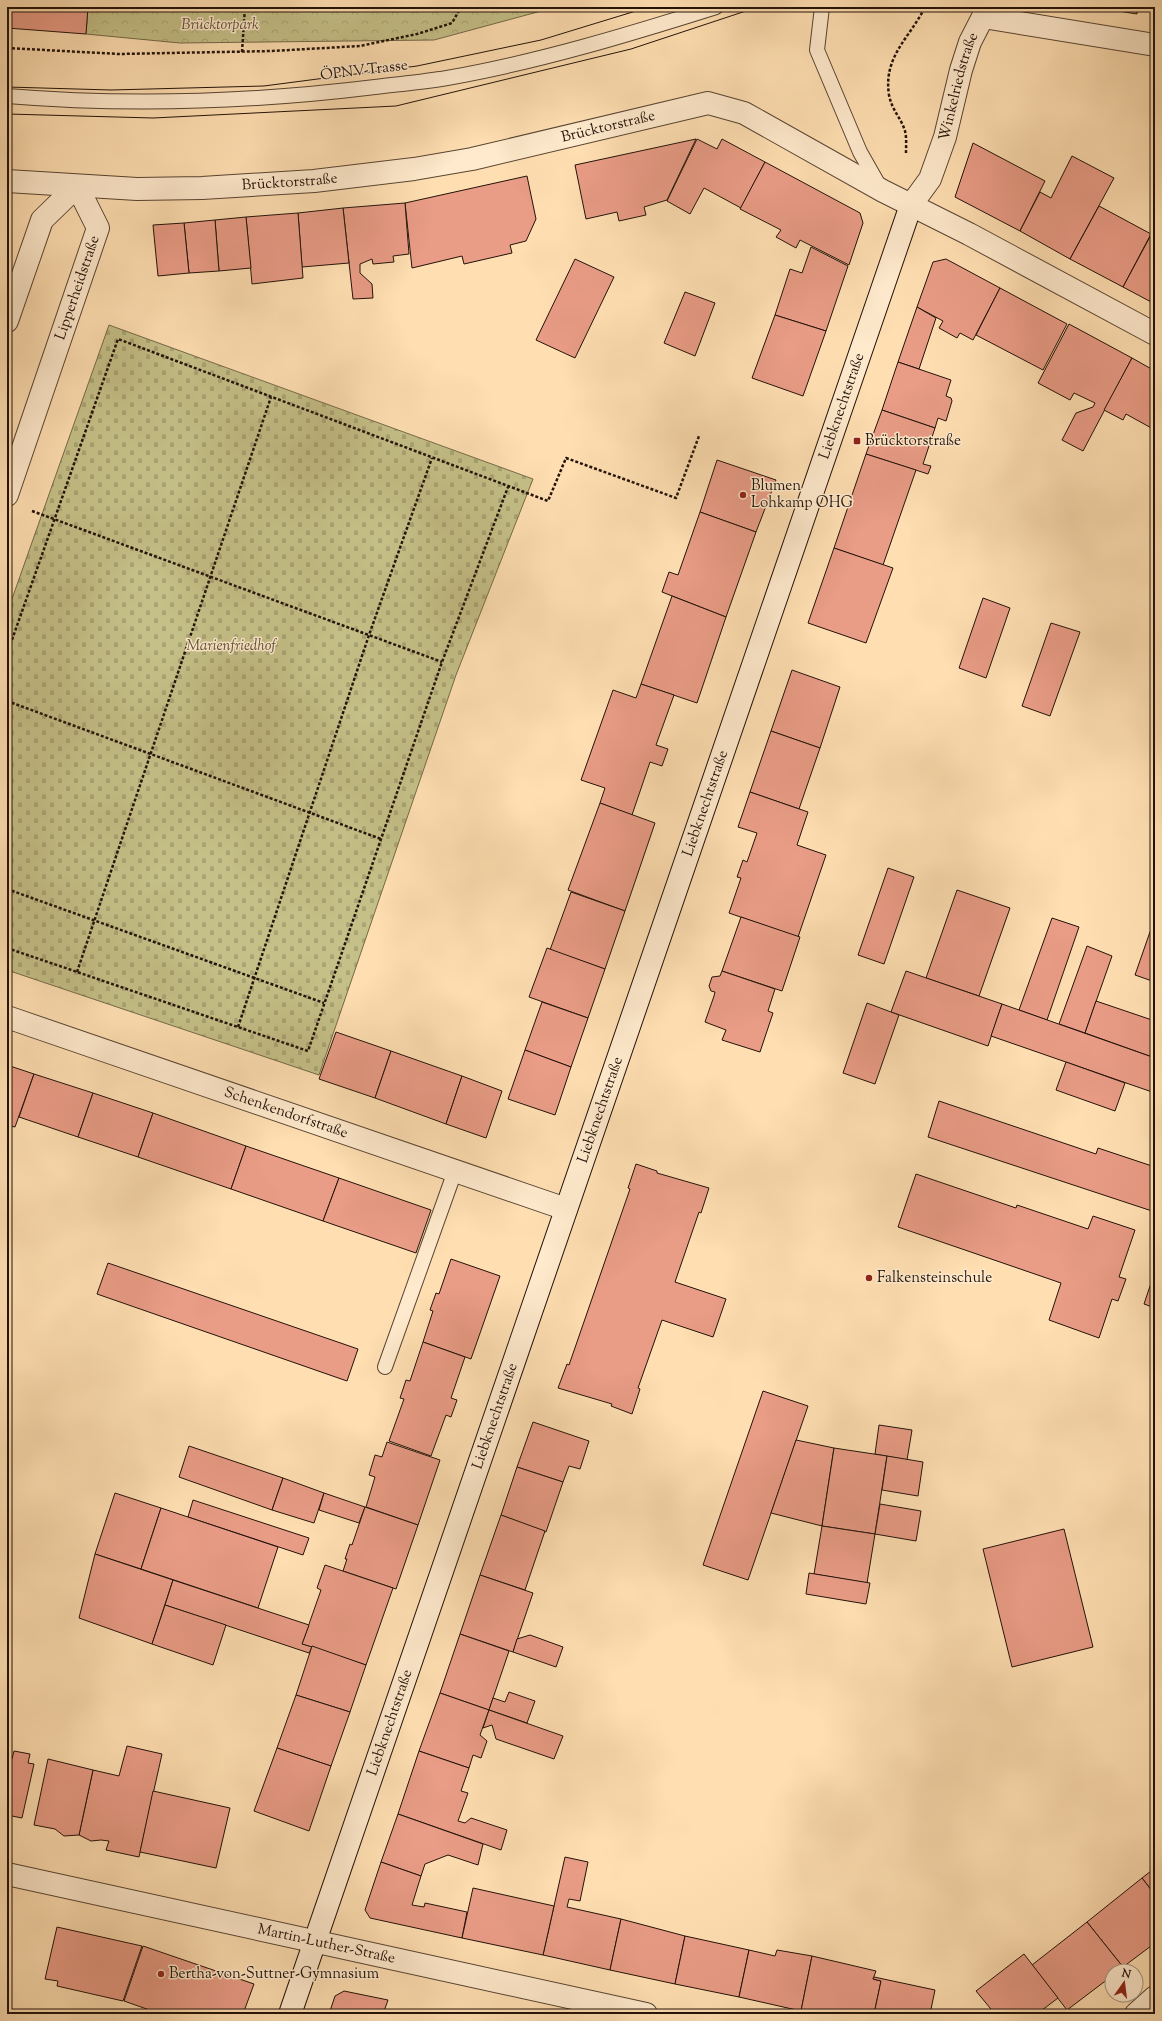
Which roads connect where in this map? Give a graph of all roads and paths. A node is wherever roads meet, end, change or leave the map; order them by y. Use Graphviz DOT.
graph roads {
  1 [pos="245,7"];
  2 [pos="461,7"];
  3 [pos="716,7"];
  4 [pos="925,7"];
  5 [pos="819,8"];
  6 [pos="985,12"];
  7 [pos="1155,45"];
  8 [pos="7,48"];
  9 [pos="242,52"];
  10 [pos="7,96"];
  11 [pos="907,159"];
  12 [pos="7,181"];
  13 [pos="77,186"];
  14 [pos="883,191"];
  15 [pos="911,205"];
  16 [pos="7,321"];
  17 [pos="1155,334"];
  18 [pos="271,397"];
  19 [pos="699,436"];
  20 [pos="432,458"];
  21 [pos="508,487"];
  22 [pos="7,495"];
  23 [pos="28,510"];
  24 [pos="54,518"];
  25 [pos="211,577"];
  26 [pos="369,635"];
  27 [pos="7,654"];
  28 [pos="442,662"];
  29 [pos="7,701"];
  30 [pos="151,754"];
  31 [pos="310,813"];
  32 [pos="381,839"];
  33 [pos="7,889"];
  34 [pos="95,921"];
  35 [pos="7,948"];
  36 [pos="77,972"];
  37 [pos="254,979"];
  38 [pos="324,1003"];
  39 [pos="7,1017"];
  40 [pos="238,1027"];
  41 [pos="455,1170"];
  42 [pos="566,1209"];
  43 [pos="385,1367"];
  44 [pos="7,1874"];
  45 [pos="316,1943"];
  46 [pos="1155,1997"];
  47 [pos="290,2014"];
  48 [pos="646,2014"];
  49 [pos="1136,2014"];
  1 -- 9 [label="path"];
  2 -- 9 [label="path"];
  3 -- 10 [label="lane, ÖPNV-Trasse"];
  4 -- 11 [label="path"];
  5 -- 14 [label="lane"];
  6 -- 7 [label="street, Winkelriedstraße"];
  6 -- 15 [label="street, Winkelriedstraße"];
  8 -- 9 [label="path"];
  12 -- 13 [label="street, Brücktorstraße"];
  13 -- 14 [label="street, Brücktorstraße"];
  13 -- 16 [label="street"];
  13 -- 22 [label="street, Lipperheidstraße"];
  14 -- 15 [label="street, Brücktorstraße"];
  15 -- 17 [label="street, Brücktorstraße"];
  15 -- 42 [label="street, Liebknechtstraße"];
  18 -- 20 [label="path"];
  18 -- 24 [label="path"];
  18 -- 25 [label="path"];
  19 -- 21 [label="path"];
  20 -- 21 [label="path"];
  20 -- 26 [label="path"];
  21 -- 28 [label="path"];
  23 -- 24 [label="path"];
  24 -- 25 [label="path"];
  24 -- 27 [label="path"];
  25 -- 26 [label="path"];
  25 -- 30 [label="path"];
  26 -- 28 [label="path"];
  26 -- 31 [label="path"];
  28 -- 32 [label="path"];
  29 -- 30 [label="path"];
  30 -- 31 [label="path"];
  30 -- 34 [label="path"];
  31 -- 32 [label="path"];
  31 -- 37 [label="path"];
  32 -- 38 [label="path"];
  33 -- 34 [label="path"];
  34 -- 36 [label="path"];
  34 -- 37 [label="path"];
  35 -- 36 [label="path"];
  36 -- 40 [label="path"];
  37 -- 38 [label="path"];
  37 -- 40 [label="path"];
  38 -- 40 [label="path"];
  39 -- 41 [label="street, Schenkendorfstraße"];
  41 -- 42 [label="street, Schenkendorfstraße"];
  41 -- 43 [label="lane"];
  42 -- 45 [label="street, Liebknechtstraße"];
  44 -- 45 [label="street, Martin-Luther-Straße"];
  45 -- 47 [label="street, Liebknechtstraße"];
  45 -- 48 [label="street, Martin-Luther-Straße"];
  46 -- 49 [label="street"];
}
